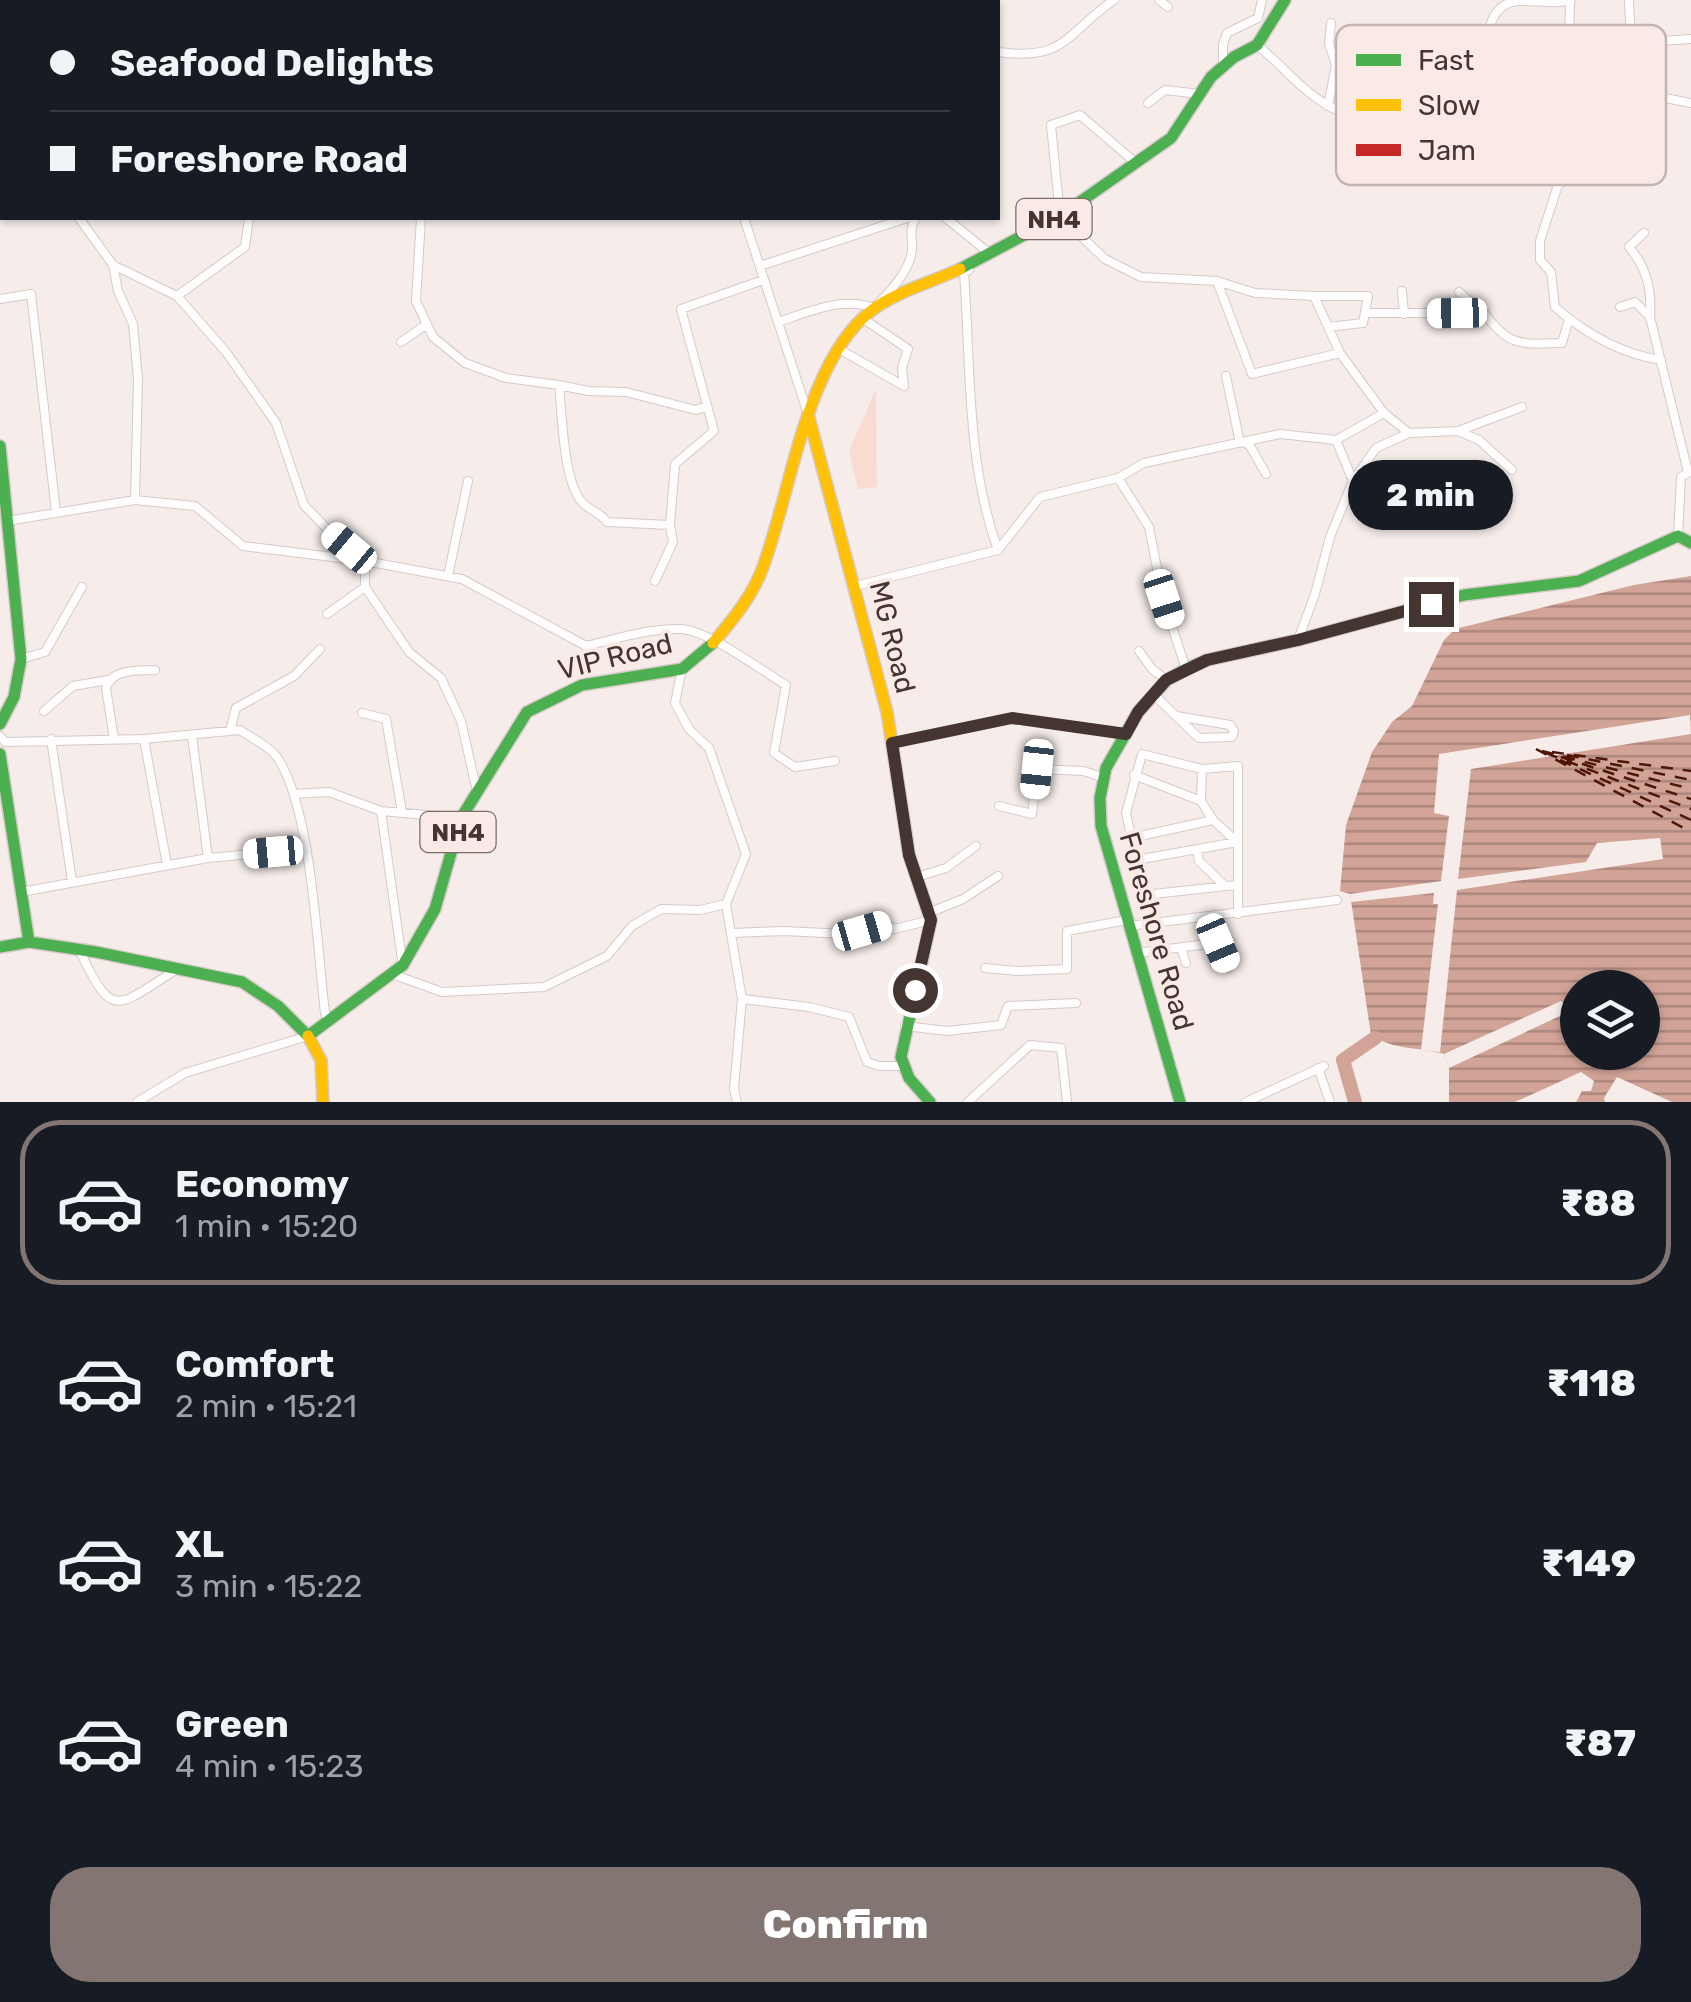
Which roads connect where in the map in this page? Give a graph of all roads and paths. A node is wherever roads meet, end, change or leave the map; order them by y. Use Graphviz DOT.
graph roads {
  1 [pos="1114,0"];
  2 [pos="1159,0"];
  3 [pos="1262,0"];
  4 [pos="1285,0"];
  5 [pos="1630,0"];
  6 [pos="1571,1"];
  7 [pos="1168,7"];
  8 [pos="1331,23"];
  9 [pos="1490,25"];
  10 [pos="1631,25"];
  11 [pos="1691,39"];
  12 [pos="1666,41"];
  13 [pos="1258,45"];
  14 [pos="1000,52"];
  15 [pos="1224,66"];
  16 [pos="1200,94"];
  17 [pos="1666,98"];
  18 [pos="1691,102"];
  19 [pos="1148,103"];
  20 [pos="1328,106"];
  21 [pos="1336,109"];
  22 [pos="1136,163"];
  23 [pos="1558,185"];
  24 [pos="1060,216"];
  25 [pos="80,220"];
  26 [pos="87,220"];
  27 [pos="249,220"];
  28 [pos="421,220"];
  29 [pos="745,220"];
  30 [pos="901,220"];
  31 [pos="914,220"];
  32 [pos="948,220"];
  33 [pos="1644,233"];
  34 [pos="90,235"];
  35 [pos="991,254"];
  36 [pos="114,264"];
  37 [pos="760,266"];
  38 [pos="763,280"];
  39 [pos="1217,282"];
  40 [pos="1402,292"];
  41 [pos="1459,292"];
  42 [pos="177,296"];
  43 [pos="1314,296"];
  44 [pos="0,299"];
  45 [pos="1620,307"];
  46 [pos="874,308"];
  47 [pos="1365,313"];
  48 [pos="1484,313"];
  49 [pos="1404,314"];
  50 [pos="1650,317"];
  51 [pos="862,318"];
  52 [pos="1569,319"];
  53 [pos="778,322"];
  54 [pos="427,324"];
  55 [pos="1328,327"];
  56 [pos="401,342"];
  57 [pos="839,349"];
  58 [pos="1340,353"];
  59 [pos="1661,360"];
  60 [pos="1226,376"];
  61 [pos="559,384"];
  62 [pos="707,406"];
  63 [pos="1522,407"];
  64 [pos="807,412"];
  65 [pos="1384,412"];
  66 [pos="1458,431"];
  67 [pos="1410,433"];
  68 [pos="1336,440"];
  69 [pos="1242,442"];
  70 [pos="0,446"];
  71 [pos="1362,470"];
  72 [pos="1512,470"];
  73 [pos="1689,471"];
  74 [pos="1266,474"];
  75 [pos="1118,478"];
  76 [pos="468,481"];
  77 [pos="1353,481"];
  78 [pos="1389,490"];
  79 [pos="135,500"];
  80 [pos="56,512"];
  81 [pos="8,521"];
  82 [pos="670,524"];
  83 [pos="1678,536"];
  84 [pos="1691,543"];
  85 [pos="998,550"];
  86 [pos="364,561"];
  87 [pos="448,576"];
  88 [pos="656,580"];
  89 [pos="82,586"];
  90 [pos="855,586"];
  91 [pos="365,587"];
  92 [pos="327,614"];
  93 [pos="1298,640"];
  94 [pos="715,642"];
  95 [pos="320,649"];
  96 [pos="1139,651"];
  97 [pos="21,660"];
  98 [pos="682,669"];
  99 [pos="155,670"];
  100 [pos="1186,670"];
  101 [pos="108,680"];
  102 [pos="1166,680"];
  103 [pos="1154,695"];
  104 [pos="44,710"];
  105 [pos="362,714"];
  106 [pos="1176,716"];
  107 [pos="0,724"];
  108 [pos="230,731"];
  109 [pos="1126,734"];
  110 [pos="0,736"];
  111 [pos="192,736"];
  112 [pos="51,739"];
  113 [pos="114,739"];
  114 [pos="144,739"];
  115 [pos="892,743"];
  116 [pos="0,754"];
  117 [pos="835,761"];
  118 [pos="1202,770"];
  119 [pos="1134,775"];
  120 [pos="1104,778"];
  121 [pos="477,791"];
  122 [pos="294,794"];
  123 [pos="1201,800"];
  124 [pos="999,806"];
  125 [pos="382,811"];
  126 [pos="402,812"];
  127 [pos="461,818"];
  128 [pos="1213,820"];
  129 [pos="1131,838"];
  130 [pos="1237,842"];
  131 [pos="976,846"];
  132 [pos="305,849"];
  133 [pos="1197,849"];
  134 [pos="208,858"];
  135 [pos="1136,860"];
  136 [pos="166,865"];
  137 [pos="917,876"];
  138 [pos="998,876"];
  139 [pos="72,882"];
  140 [pos="1236,885"];
  141 [pos="1225,886"];
  142 [pos="21,892"];
  143 [pos="1337,900"];
  144 [pos="726,904"];
  145 [pos="1238,914"];
  146 [pos="930,916"];
  147 [pos="1128,923"];
  148 [pos="732,933"];
  149 [pos="1230,941"];
  150 [pos="29,942"];
  151 [pos="1218,943"];
  152 [pos="0,947"];
  153 [pos="1180,948"];
  154 [pos="80,949"];
  155 [pos="1137,953"];
  156 [pos="1186,964"];
  157 [pos="403,965"];
  158 [pos="178,968"];
  159 [pos="985,968"];
  160 [pos="1228,968"];
  161 [pos="392,974"];
  162 [pos="742,1000"];
  163 [pos="1076,1003"];
  164 [pos="329,1021"];
  165 [pos="905,1026"];
  166 [pos="308,1036"];
  167 [pos="904,1066"];
  168 [pos="1266,1092"];
  169 [pos="137,1102"];
  170 [pos="323,1102"];
  171 [pos="737,1102"];
  172 [pos="930,1102"];
  173 [pos="968,1102"];
  174 [pos="1066,1102"];
  175 [pos="1180,1102"];
  176 [pos="1246,1102"];
  177 [pos="1270,1102"];
  178 [pos="1330,1102"];
  1 -- 14 [label="street"];
  2 -- 7 [label="street"];
  3 -- 15 [label="street"];
  4 -- 13 [label="main road, NH4"];
  5 -- 10 [label="street"];
  6 -- 9 [label="street"];
  8 -- 20 [label="street"];
  11 -- 12 [label="street"];
  13 -- 15 [label="main road, NH4"];
  13 -- 20 [label="street"];
  15 -- 16 [label="main road, NH4"];
  16 -- 19 [label="street"];
  16 -- 22 [label="main road, NH4"];
  17 -- 18 [label="street"];
  20 -- 21 [label="street"];
  22 -- 24 [label="main road, NH4"];
  22 -- 24 [label="street"];
  23 -- 52 [label="street"];
  24 -- 35 [label="main road, NH4"];
  24 -- 39 [label="street"];
  25 -- 34 [label="street"];
  26 -- 34 [label="street"];
  27 -- 42 [label="street"];
  28 -- 54 [label="street"];
  29 -- 37 [label="street"];
  30 -- 37 [label="street"];
  31 -- 46 [label="street"];
  32 -- 35 [label="street"];
  33 -- 50 [label="street"];
  34 -- 36 [label="street"];
  35 -- 46 [label="main road, NH4"];
  35 -- 85 [label="street"];
  36 -- 42 [label="street"];
  36 -- 79 [label="street"];
  37 -- 38 [label="street"];
  38 -- 53 [label="street"];
  38 -- 62 [label="street"];
  39 -- 43 [label="street"];
  39 -- 58 [label="street"];
  40 -- 49 [label="street"];
  41 -- 48 [label="street"];
  42 -- 86 [label="street"];
  43 -- 47 [label="street"];
  43 -- 55 [label="street"];
  44 -- 80 [label="street"];
  45 -- 50 [label="street"];
  46 -- 51 [label="main road, NH4"];
  46 -- 53 [label="street"];
  47 -- 49 [label="street"];
  47 -- 55 [label="street"];
  48 -- 49 [label="street"];
  48 -- 52 [label="street"];
  50 -- 59 [label="street"];
  51 -- 57 [label="main road, NH4"];
  51 -- 57 [label="street"];
  52 -- 59 [label="street"];
  53 -- 64 [label="street"];
  54 -- 56 [label="street"];
  54 -- 61 [label="street"];
  55 -- 58 [label="street"];
  57 -- 64 [label="main road, NH4"];
  58 -- 65 [label="street"];
  59 -- 73 [label="street"];
  60 -- 69 [label="street"];
  61 -- 62 [label="street"];
  61 -- 82 [label="street"];
  62 -- 82 [label="street"];
  63 -- 66 [label="street"];
  64 -- 90 [label="main road, MG Road"];
  64 -- 94 [label="main road, VIP Road / NH4"];
  65 -- 67 [label="street"];
  65 -- 68 [label="street"];
  66 -- 67 [label="street"];
  66 -- 72 [label="street"];
  67 -- 71 [label="street"];
  68 -- 69 [label="street"];
  68 -- 77 [label="street"];
  69 -- 74 [label="street"];
  69 -- 75 [label="street"];
  70 -- 81 [label="main road"];
  71 -- 77 [label="street"];
  71 -- 78 [label="street"];
  73 -- 83 [label="street"];
  75 -- 85 [label="street"];
  75 -- 100 [label="street"];
  76 -- 87 [label="street"];
  77 -- 93 [label="street"];
  79 -- 80 [label="street"];
  79 -- 86 [label="street"];
  80 -- 81 [label="street"];
  81 -- 97 [label="main road"];
  82 -- 88 [label="street"];
  83 -- 84 [label="main road"];
  83 -- 93 [label="main road, Foreshore Road"];
  85 -- 90 [label="street"];
  86 -- 87 [label="street"];
  86 -- 91 [label="street"];
  87 -- 94 [label="street"];
  89 -- 97 [label="street"];
  90 -- 115 [label="main road, MG Road"];
  91 -- 92 [label="street"];
  91 -- 121 [label="street"];
  93 -- 100 [label="main road, Foreshore Road"];
  94 -- 98 [label="main road, VIP Road / NH4"];
  94 -- 117 [label="street"];
  95 -- 108 [label="street"];
  96 -- 102 [label="street"];
  97 -- 107 [label="main road"];
  98 -- 121 [label="main road, VIP Road / NH4"];
  98 -- 144 [label="street"];
  99 -- 101 [label="street"];
  100 -- 102 [label="main road, Foreshore Road"];
  101 -- 104 [label="street"];
  101 -- 113 [label="street"];
  102 -- 103 [label="main road, Foreshore Road"];
  103 -- 106 [label="street"];
  103 -- 109 [label="main road, Foreshore Road"];
  105 -- 126 [label="street"];
  106 -- 106 [label="street"];
  108 -- 111 [label="street"];
  108 -- 122 [label="street"];
  109 -- 115 [label="street"];
  109 -- 120 [label="main road, Foreshore Road"];
  110 -- 112 [label="street"];
  111 -- 114 [label="street"];
  111 -- 134 [label="street"];
  112 -- 113 [label="street"];
  112 -- 139 [label="street"];
  113 -- 114 [label="street"];
  114 -- 136 [label="street"];
  115 -- 137 [label="main road, MG Road"];
  116 -- 142 [label="main road"];
  118 -- 119 [label="street"];
  118 -- 123 [label="street"];
  118 -- 130 [label="street"];
  119 -- 123 [label="street"];
  119 -- 129 [label="street"];
  120 -- 124 [label="street"];
  120 -- 147 [label="main road, Foreshore Road"];
  121 -- 127 [label="main road, VIP Road / NH4"];
  122 -- 125 [label="street"];
  122 -- 132 [label="street"];
  123 -- 128 [label="street"];
  125 -- 126 [label="street"];
  125 -- 157 [label="street"];
  126 -- 127 [label="street"];
  127 -- 157 [label="main road, VIP Road / NH4"];
  128 -- 129 [label="street"];
  128 -- 130 [label="street"];
  129 -- 135 [label="street"];
  130 -- 133 [label="street"];
  130 -- 140 [label="street"];
  131 -- 137 [label="street"];
  132 -- 134 [label="street"];
  132 -- 164 [label="street"];
  133 -- 135 [label="street"];
  133 -- 141 [label="street"];
  134 -- 136 [label="street"];
  135 -- 141 [label="street"];
  136 -- 139 [label="street"];
  137 -- 146 [label="main road, MG Road"];
  138 -- 146 [label="street"];
  139 -- 142 [label="street"];
  140 -- 141 [label="street"];
  140 -- 145 [label="street"];
  142 -- 150 [label="main road"];
  143 -- 145 [label="street"];
  144 -- 148 [label="street"];
  144 -- 161 [label="street"];
  145 -- 147 [label="street"];
  146 -- 148 [label="street"];
  146 -- 165 [label="main road"];
  147 -- 155 [label="main road, Foreshore Road"];
  147 -- 159 [label="street"];
  148 -- 162 [label="street"];
  149 -- 151 [label="street"];
  150 -- 152 [label="main road"];
  150 -- 154 [label="main road"];
  151 -- 153 [label="street"];
  151 -- 160 [label="street"];
  153 -- 155 [label="street"];
  153 -- 156 [label="street"];
  154 -- 158 [label="main road"];
  154 -- 158 [label="street"];
  155 -- 175 [label="main road, Foreshore Road"];
  157 -- 161 [label="main road, VIP Road / NH4"];
  158 -- 166 [label="main road"];
  161 -- 164 [label="main road, VIP Road / NH4"];
  162 -- 167 [label="street"];
  162 -- 171 [label="street"];
  163 -- 165 [label="street"];
  164 -- 166 [label="main road, VIP Road / NH4"];
  165 -- 167 [label="main road"];
  166 -- 169 [label="street"];
  166 -- 170 [label="main road"];
  167 -- 172 [label="main road"];
  168 -- 176 [label="street"];
  168 -- 177 [label="street"];
  168 -- 178 [label="street"];
  173 -- 174 [label="street"];
}
